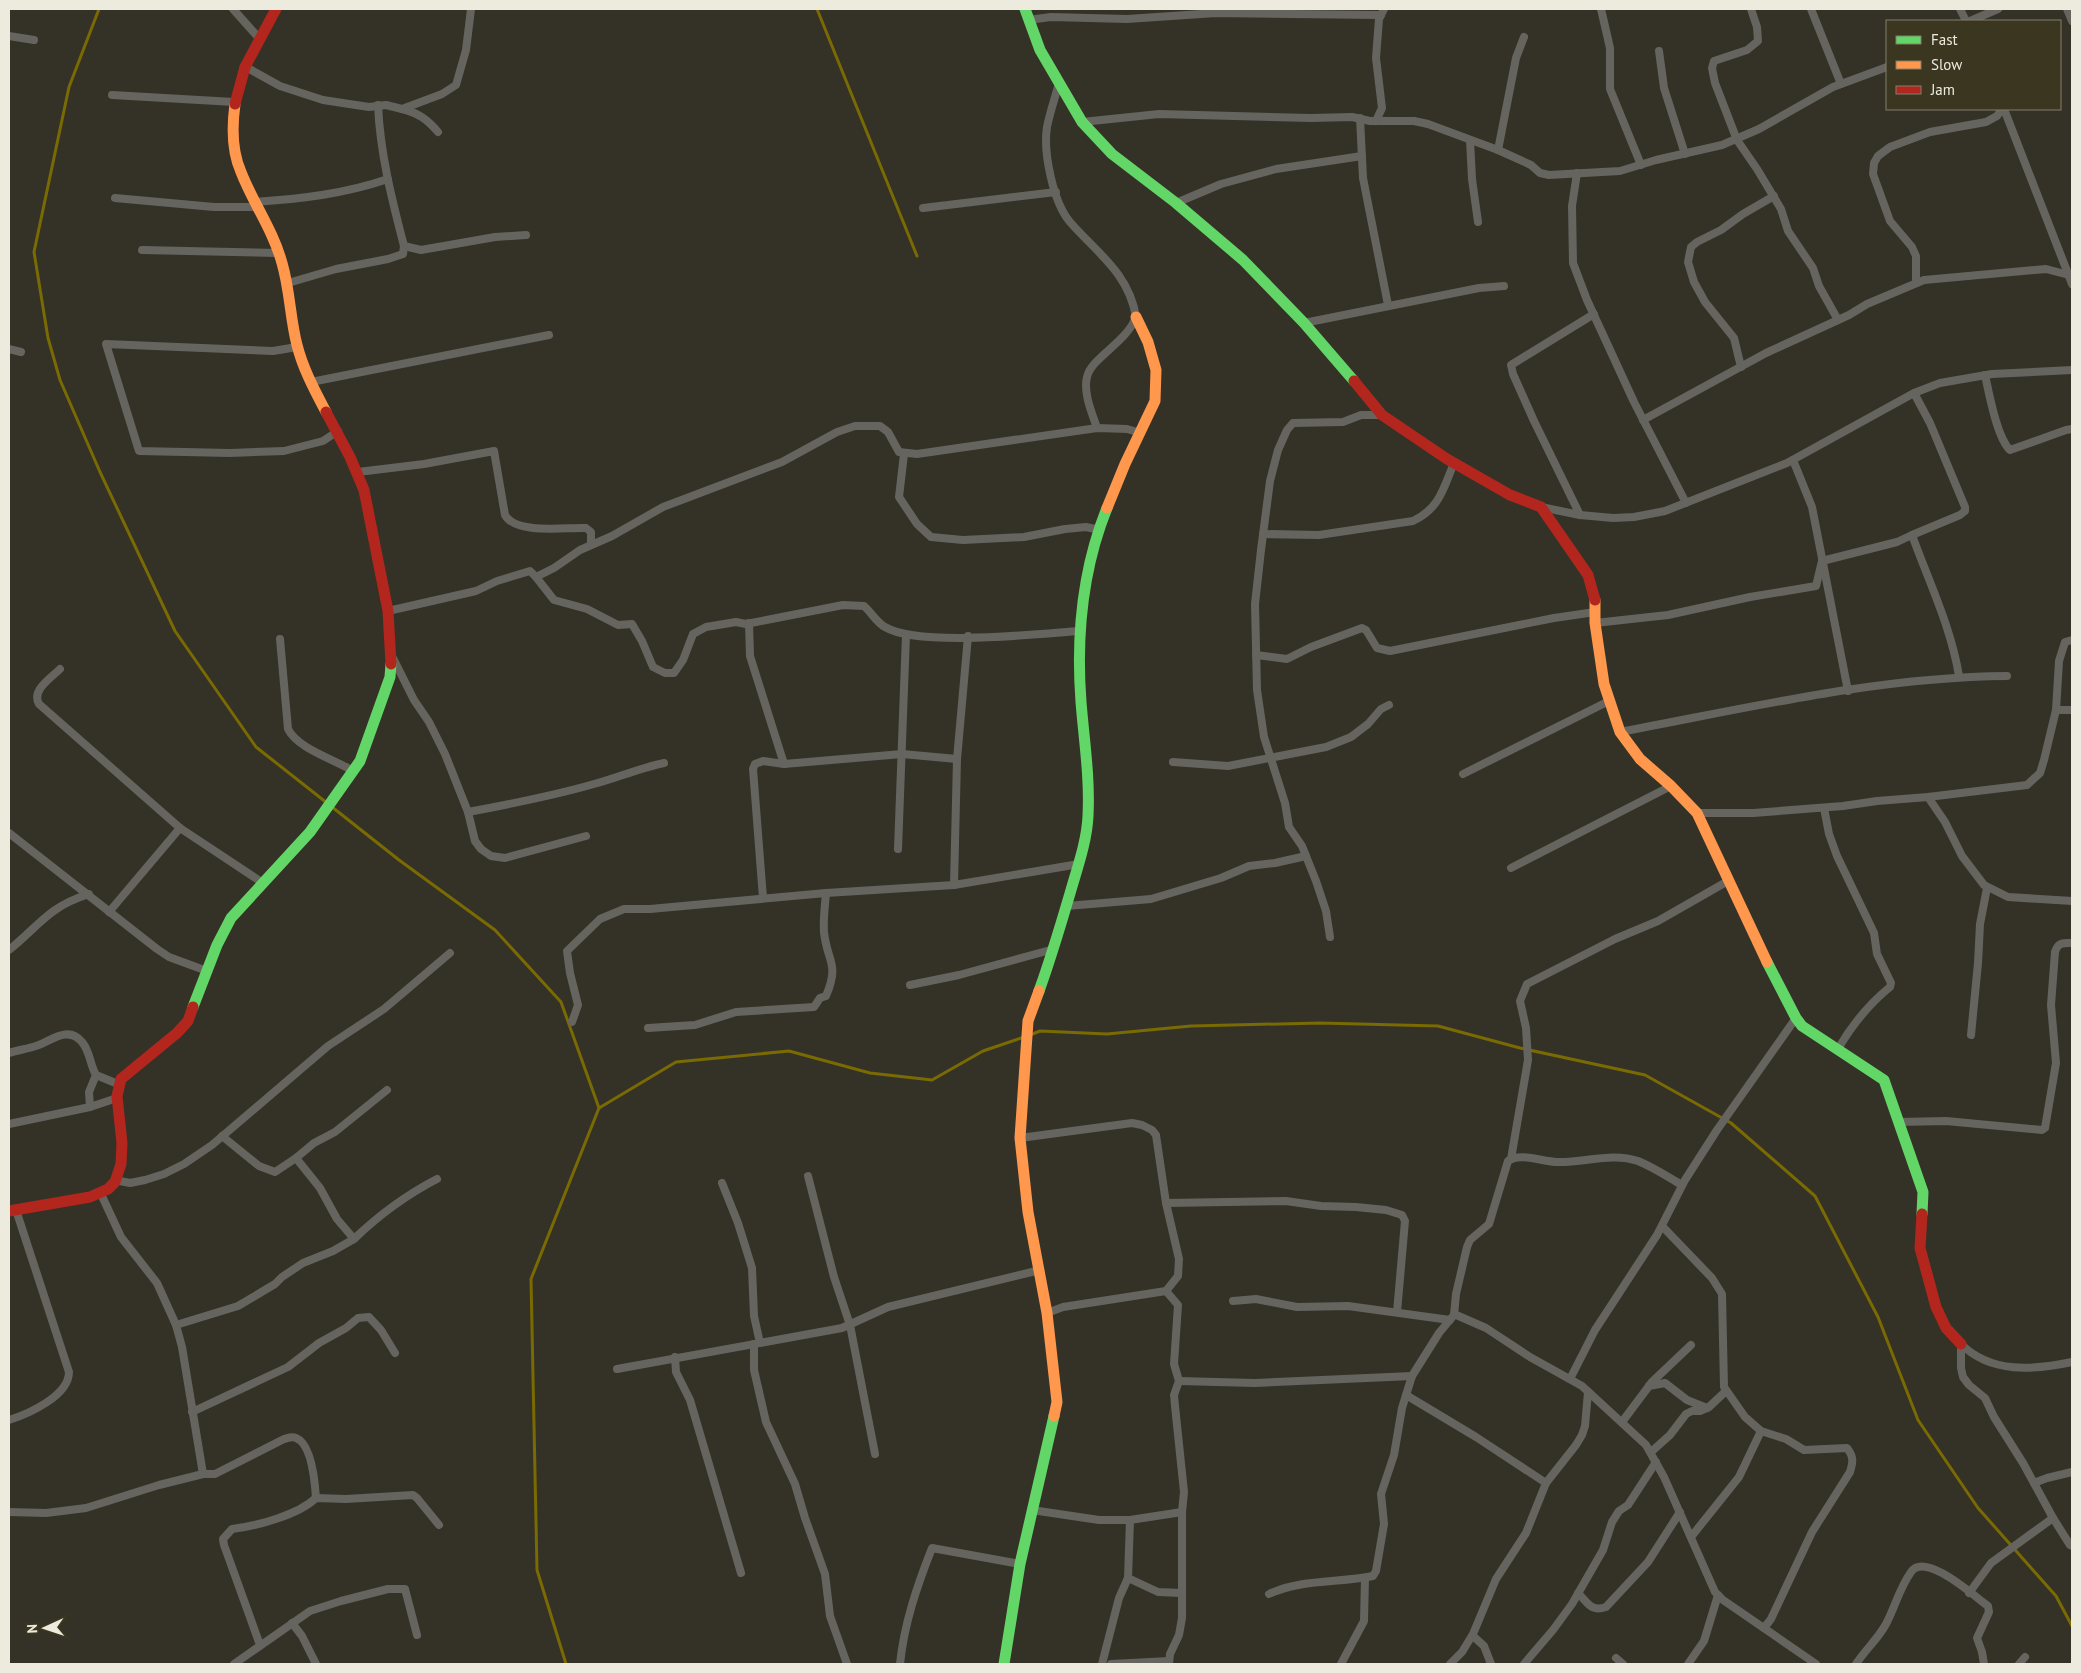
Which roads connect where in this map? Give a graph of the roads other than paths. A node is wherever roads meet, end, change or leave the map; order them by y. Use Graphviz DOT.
graph roads {
  1 [pos="232,9"];
  2 [pos="276,9"];
  3 [pos="471,9"];
  4 [pos="1601,9"];
  5 [pos="1751,9"];
  6 [pos="1811,9"];
  7 [pos="1998,9"];
  8 [pos="2068,9"];
  9 [pos="1216,11"];
  10 [pos="1342,11"];
  11 [pos="1383,12"];
  12 [pos="1027,14"];
  13 [pos="1972,20"];
  14 [pos="2072,21"];
  15 [pos="9,36"];
  16 [pos="258,37"];
  17 [pos="1524,37"];
  18 [pos="34,40"];
  19 [pos="1659,51"];
  20 [pos="244,66"];
  21 [pos="1886,67"];
  22 [pos="1059,83"];
  23 [pos="1841,84"];
  24 [pos="112,94"];
  25 [pos="234,102"];
  26 [pos="378,105"];
  27 [pos="402,109"];
  28 [pos="2002,110"];
  29 [pos="2003,110"];
  30 [pos="1360,118"];
  31 [pos="1376,121"];
  32 [pos="1082,122"];
  33 [pos="438,132"];
  34 [pos="1470,140"];
  35 [pos="1737,140"];
  36 [pos="1498,150"];
  37 [pos="1685,154"];
  38 [pos="1362,156"];
  39 [pos="1641,165"];
  40 [pos="1576,173"];
  41 [pos="388,179"];
  42 [pos="1056,192"];
  43 [pos="1774,196"];
  44 [pos="115,198"];
  45 [pos="1176,203"];
  46 [pos="256,204"];
  47 [pos="923,208"];
  48 [pos="1478,222"];
  49 [pos="526,235"];
  50 [pos="404,246"];
  51 [pos="142,250"];
  52 [pos="279,253"];
  53 [pos="2062,259"];
  54 [pos="2046,269"];
  55 [pos="2069,275"];
  56 [pos="288,283"];
  57 [pos="1916,283"];
  58 [pos="2072,284"];
  59 [pos="1504,286"];
  60 [pos="1388,305"];
  61 [pos="1594,314"];
  62 [pos="1136,317"];
  63 [pos="1838,320"];
  64 [pos="1304,323"];
  65 [pos="549,335"];
  66 [pos="297,347"];
  67 [pos="9,350"];
  68 [pos="21,352"];
  69 [pos="1741,367"];
  70 [pos="2072,370"];
  71 [pos="1985,375"];
  72 [pos="311,382"];
  73 [pos="1914,393"];
  74 [pos="1382,415"];
  75 [pos="1643,420"];
  76 [pos="1097,428"];
  77 [pos="2072,430"];
  78 [pos="338,431"];
  79 [pos="1141,433"];
  80 [pos="904,454"];
  81 [pos="1793,460"];
  82 [pos="1454,463"];
  83 [pos="358,472"];
  84 [pos="1686,503"];
  85 [pos="1541,507"];
  86 [pos="1580,516"];
  87 [pos="1100,530"];
  88 [pos="1263,534"];
  89 [pos="1912,535"];
  90 [pos="591,544"];
  91 [pos="1822,561"];
  92 [pos="536,577"];
  93 [pos="388,611"];
  94 [pos="1595,617"];
  95 [pos="749,623"];
  96 [pos="1079,631"];
  97 [pos="906,635"];
  98 [pos="968,636"];
  99 [pos="280,639"];
  100 [pos="2072,640"];
  101 [pos="1256,655"];
  102 [pos="392,656"];
  103 [pos="60,669"];
  104 [pos="1963,676"];
  105 [pos="2007,676"];
  106 [pos="1848,691"];
  107 [pos="1610,701"];
  108 [pos="1389,705"];
  109 [pos="2056,710"];
  110 [pos="2072,710"];
  111 [pos="1620,732"];
  112 [pos="902,754"];
  113 [pos="1270,756"];
  114 [pos="956,759"];
  115 [pos="1173,762"];
  116 [pos="664,763"];
  117 [pos="784,764"];
  118 [pos="353,771"];
  119 [pos="1463,774"];
  120 [pos="1671,786"];
  121 [pos="1928,797"];
  122 [pos="1824,808"];
  123 [pos="468,812"];
  124 [pos="1697,813"];
  125 [pos="180,828"];
  126 [pos="9,833"];
  127 [pos="586,836"];
  128 [pos="898,849"];
  129 [pos="1306,856"];
  130 [pos="1079,864"];
  131 [pos="1511,868"];
  132 [pos="1728,881"];
  133 [pos="263,883"];
  134 [pos="954,885"];
  135 [pos="1987,888"];
  136 [pos="826,893"];
  137 [pos="89,894"];
  138 [pos="764,898"];
  139 [pos="2072,900"];
  140 [pos="1067,906"];
  141 [pos="109,912"];
  142 [pos="1330,937"];
  143 [pos="2072,943"];
  144 [pos="1054,949"];
  145 [pos="9,950"];
  146 [pos="450,952"];
  147 [pos="207,971"];
  148 [pos="910,985"];
  149 [pos="1796,1018"];
  150 [pos="572,1022"];
  151 [pos="648,1028"];
  152 [pos="1971,1035"];
  153 [pos="1838,1049"];
  154 [pos="9,1053"];
  155 [pos="96,1075"];
  156 [pos="118,1084"];
  157 [pos="387,1090"];
  158 [pos="117,1098"];
  159 [pos="90,1107"];
  160 [pos="1898,1122"];
  161 [pos="9,1124"];
  162 [pos="222,1136"];
  163 [pos="1020,1138"];
  164 [pos="296,1158"];
  165 [pos="1511,1159"];
  166 [pos="808,1176"];
  167 [pos="437,1178"];
  168 [pos="116,1180"];
  169 [pos="722,1183"];
  170 [pos="1682,1185"];
  171 [pos="101,1194"];
  172 [pos="1166,1203"];
  173 [pos="12,1210"];
  174 [pos="1662,1226"];
  175 [pos="354,1239"];
  176 [pos="1040,1270"];
  177 [pos="1166,1291"];
  178 [pos="1233,1302"];
  179 [pos="1397,1312"];
  180 [pos="1047,1313"];
  181 [pos="1452,1317"];
  182 [pos="176,1325"];
  183 [pos="850,1325"];
  184 [pos="757,1343"];
  185 [pos="1961,1344"];
  186 [pos="1691,1345"];
  187 [pos="395,1354"];
  188 [pos="675,1357"];
  189 [pos="2072,1362"];
  190 [pos="617,1369"];
  191 [pos="1412,1376"];
  192 [pos="1570,1380"];
  193 [pos="1179,1381"];
  194 [pos="1648,1386"];
  195 [pos="1726,1391"];
  196 [pos="1588,1392"];
  197 [pos="1406,1395"];
  198 [pos="1707,1408"];
  199 [pos="192,1412"];
  200 [pos="9,1420"];
  201 [pos="1622,1422"];
  202 [pos="1761,1431"];
  203 [pos="1651,1452"];
  204 [pos="874,1454"];
  205 [pos="1656,1462"];
  206 [pos="2072,1472"];
  207 [pos="203,1474"];
  208 [pos="1546,1483"];
  209 [pos="2034,1483"];
  210 [pos="316,1498"];
  211 [pos="1032,1510"];
  212 [pos="9,1512"];
  213 [pos="1182,1512"];
  214 [pos="1680,1512"];
  215 [pos="2053,1518"];
  216 [pos="1130,1520"];
  217 [pos="439,1525"];
  218 [pos="1692,1537"];
  219 [pos="2072,1546"];
  220 [pos="1020,1564"];
  221 [pos="741,1574"];
  222 [pos="1128,1578"];
  223 [pos="1365,1578"];
  224 [pos="1181,1593"];
  225 [pos="1969,1593"];
  226 [pos="1270,1594"];
  227 [pos="1578,1594"];
  228 [pos="1718,1595"];
  229 [pos="292,1623"];
  230 [pos="1764,1628"];
  231 [pos="417,1635"];
  232 [pos="1472,1636"];
  233 [pos="260,1646"];
  234 [pos="2025,1657"];
  235 [pos="1616,1658"];
  236 [pos="1169,1663"];
  237 [pos="234,1664"];
  238 [pos="316,1664"];
  239 [pos="846,1664"];
  240 [pos="900,1664"];
  241 [pos="1004,1664"];
  242 [pos="1102,1664"];
  243 [pos="1110,1664"];
  244 [pos="1342,1664"];
  245 [pos="1450,1664"];
  246 [pos="1491,1664"];
  247 [pos="1524,1664"];
  248 [pos="1623,1664"];
  249 [pos="1688,1664"];
  250 [pos="1816,1664"];
  251 [pos="1856,1664"];
  252 [pos="1984,1664"];
  253 [pos="2019,1664"];
  1 -- 16 [label="street"];
  2 -- 16 [label="street"];
  3 -- 27 [label="street"];
  4 -- 39 [label="street"];
  5 -- 35 [label="street"];
  6 -- 23 [label="street"];
  7 -- 13 [label="street"];
  8 -- 14 [label="street"];
  9 -- 10 [label="street"];
  9 -- 12 [label="street"];
  10 -- 11 [label="street"];
  11 -- 31 [label="street"];
  12 -- 22 [label="street"];
  15 -- 18 [label="street"];
  16 -- 20 [label="street"];
  17 -- 36 [label="street"];
  19 -- 37 [label="street"];
  20 -- 25 [label="street"];
  20 -- 26 [label="street"];
  21 -- 23 [label="street"];
  22 -- 32 [label="street"];
  22 -- 42 [label="street"];
  23 -- 35 [label="street"];
  24 -- 25 [label="street"];
  25 -- 46 [label="street"];
  26 -- 27 [label="street"];
  26 -- 41 [label="street"];
  27 -- 33 [label="street"];
  28 -- 57 [label="street"];
  29 -- 53 [label="street"];
  30 -- 31 [label="street"];
  30 -- 32 [label="street"];
  30 -- 38 [label="street"];
  31 -- 34 [label="street"];
  32 -- 45 [label="street"];
  34 -- 36 [label="street"];
  34 -- 48 [label="street"];
  35 -- 37 [label="street"];
  35 -- 43 [label="street"];
  36 -- 40 [label="street"];
  37 -- 39 [label="street"];
  38 -- 45 [label="street"];
  38 -- 60 [label="street"];
  39 -- 40 [label="street"];
  40 -- 61 [label="street"];
  41 -- 46 [label="street"];
  41 -- 50 [label="street"];
  42 -- 47 [label="street"];
  42 -- 62 [label="street"];
  43 -- 63 [label="street"];
  43 -- 69 [label="street"];
  44 -- 46 [label="street"];
  45 -- 64 [label="street"];
  46 -- 52 [label="street"];
  49 -- 50 [label="street"];
  50 -- 56 [label="street"];
  51 -- 52 [label="street"];
  52 -- 56 [label="street"];
  53 -- 54 [label="street"];
  53 -- 55 [label="street"];
  54 -- 55 [label="street"];
  54 -- 57 [label="street"];
  55 -- 58 [label="street"];
  56 -- 66 [label="street"];
  57 -- 63 [label="street"];
  59 -- 60 [label="street"];
  60 -- 64 [label="street"];
  61 -- 75 [label="street"];
  61 -- 86 [label="street"];
  62 -- 76 [label="street"];
  62 -- 79 [label="street"];
  63 -- 69 [label="street"];
  64 -- 74 [label="street"];
  65 -- 72 [label="street"];
  66 -- 72 [label="street"];
  66 -- 78 [label="street"];
  67 -- 68 [label="street"];
  69 -- 75 [label="street"];
  70 -- 71 [label="street"];
  71 -- 73 [label="street"];
  71 -- 77 [label="street"];
  72 -- 78 [label="street"];
  73 -- 81 [label="street"];
  73 -- 89 [label="street"];
  74 -- 82 [label="street"];
  74 -- 88 [label="street"];
  75 -- 84 [label="street"];
  76 -- 79 [label="street"];
  76 -- 80 [label="street"];
  78 -- 83 [label="street"];
  79 -- 87 [label="street"];
  80 -- 87 [label="street"];
  80 -- 90 [label="street"];
  81 -- 84 [label="street"];
  81 -- 91 [label="street"];
  82 -- 85 [label="street"];
  82 -- 88 [label="street"];
  83 -- 90 [label="street"];
  83 -- 93 [label="street"];
  84 -- 86 [label="street"];
  85 -- 86 [label="street"];
  85 -- 94 [label="street"];
  87 -- 96 [label="street"];
  88 -- 101 [label="street"];
  89 -- 91 [label="street"];
  89 -- 104 [label="street"];
  90 -- 92 [label="street"];
  91 -- 94 [label="street"];
  91 -- 106 [label="street"];
  92 -- 93 [label="street"];
  92 -- 95 [label="street"];
  93 -- 102 [label="street"];
  94 -- 101 [label="street"];
  94 -- 107 [label="street"];
  95 -- 97 [label="street"];
  95 -- 117 [label="street"];
  96 -- 98 [label="street"];
  96 -- 130 [label="street"];
  97 -- 98 [label="street"];
  97 -- 112 [label="street"];
  98 -- 114 [label="street"];
  99 -- 118 [label="street"];
  100 -- 109 [label="street"];
  101 -- 113 [label="street"];
  102 -- 118 [label="street"];
  102 -- 123 [label="street"];
  103 -- 125 [label="street"];
  104 -- 105 [label="street"];
  104 -- 106 [label="street"];
  106 -- 111 [label="street"];
  107 -- 111 [label="street"];
  107 -- 119 [label="street"];
  108 -- 113 [label="street"];
  109 -- 110 [label="street"];
  109 -- 121 [label="street"];
  111 -- 120 [label="street"];
  112 -- 114 [label="street"];
  112 -- 117 [label="street"];
  112 -- 128 [label="street"];
  113 -- 115 [label="street"];
  113 -- 129 [label="street"];
  114 -- 134 [label="street"];
  116 -- 123 [label="street"];
  117 -- 138 [label="street"];
  118 -- 133 [label="street"];
  120 -- 124 [label="street"];
  120 -- 131 [label="street"];
  121 -- 122 [label="street"];
  121 -- 135 [label="street"];
  122 -- 124 [label="street"];
  122 -- 153 [label="street"];
  123 -- 127 [label="street"];
  124 -- 132 [label="street"];
  125 -- 133 [label="street"];
  125 -- 141 [label="street"];
  126 -- 137 [label="street"];
  129 -- 140 [label="street"];
  129 -- 142 [label="street"];
  130 -- 134 [label="street"];
  130 -- 140 [label="street"];
  132 -- 149 [label="street"];
  132 -- 165 [label="street"];
  133 -- 147 [label="street"];
  134 -- 136 [label="street"];
  135 -- 139 [label="street"];
  135 -- 152 [label="street"];
  136 -- 138 [label="street"];
  136 -- 151 [label="street"];
  137 -- 141 [label="street"];
  137 -- 145 [label="street"];
  138 -- 150 [label="street"];
  140 -- 144 [label="street"];
  141 -- 147 [label="street"];
  143 -- 160 [label="street"];
  144 -- 148 [label="street"];
  144 -- 163 [label="street"];
  146 -- 162 [label="street"];
  147 -- 156 [label="street"];
  149 -- 153 [label="street"];
  149 -- 170 [label="street"];
  153 -- 160 [label="street"];
  154 -- 155 [label="street"];
  155 -- 156 [label="street"];
  155 -- 159 [label="street"];
  156 -- 158 [label="street"];
  157 -- 164 [label="street"];
  158 -- 159 [label="street"];
  158 -- 168 [label="street"];
  159 -- 161 [label="street"];
  160 -- 185 [label="street"];
  162 -- 164 [label="street"];
  162 -- 168 [label="street"];
  163 -- 172 [label="street"];
  163 -- 176 [label="street"];
  164 -- 175 [label="street"];
  165 -- 170 [label="street"];
  165 -- 181 [label="street"];
  166 -- 183 [label="street"];
  167 -- 175 [label="street"];
  168 -- 171 [label="street"];
  169 -- 184 [label="street"];
  170 -- 174 [label="street"];
  171 -- 173 [label="street"];
  171 -- 182 [label="street"];
  172 -- 177 [label="street"];
  172 -- 179 [label="street"];
  173 -- 200 [label="street"];
  174 -- 192 [label="street"];
  174 -- 195 [label="street"];
  175 -- 182 [label="street"];
  176 -- 180 [label="street"];
  176 -- 183 [label="street"];
  177 -- 180 [label="street"];
  177 -- 193 [label="street"];
  178 -- 179 [label="street"];
  179 -- 181 [label="street"];
  180 -- 211 [label="street"];
  181 -- 191 [label="street"];
  181 -- 192 [label="street"];
  182 -- 199 [label="street"];
  183 -- 184 [label="street"];
  183 -- 204 [label="street"];
  184 -- 188 [label="street"];
  184 -- 239 [label="street"];
  185 -- 189 [label="street"];
  185 -- 209 [label="street"];
  186 -- 194 [label="street"];
  187 -- 199 [label="street"];
  188 -- 190 [label="street"];
  188 -- 221 [label="street"];
  191 -- 193 [label="street"];
  191 -- 197 [label="street"];
  192 -- 196 [label="street"];
  193 -- 213 [label="street"];
  194 -- 198 [label="street"];
  194 -- 201 [label="street"];
  195 -- 198 [label="street"];
  195 -- 202 [label="street"];
  196 -- 201 [label="street"];
  196 -- 208 [label="street"];
  197 -- 208 [label="street"];
  197 -- 223 [label="street"];
  198 -- 203 [label="street"];
  199 -- 207 [label="street"];
  201 -- 203 [label="street"];
  202 -- 218 [label="street"];
  202 -- 230 [label="street"];
  203 -- 205 [label="street"];
  205 -- 214 [label="street"];
  205 -- 227 [label="street"];
  206 -- 209 [label="street"];
  207 -- 210 [label="street"];
  207 -- 212 [label="street"];
  208 -- 232 [label="street"];
  209 -- 215 [label="street"];
  210 -- 217 [label="street"];
  210 -- 233 [label="street"];
  211 -- 216 [label="street"];
  211 -- 220 [label="street"];
  213 -- 216 [label="street"];
  213 -- 224 [label="street"];
  214 -- 218 [label="street"];
  214 -- 227 [label="street"];
  215 -- 219 [label="street"];
  215 -- 225 [label="street"];
  216 -- 222 [label="street"];
  218 -- 228 [label="street"];
  220 -- 240 [label="street"];
  220 -- 241 [label="street"];
  222 -- 224 [label="street"];
  222 -- 242 [label="street"];
  223 -- 226 [label="street"];
  223 -- 244 [label="street"];
  224 -- 236 [label="street"];
  225 -- 251 [label="street"];
  225 -- 252 [label="street"];
  227 -- 247 [label="street"];
  228 -- 230 [label="street"];
  228 -- 249 [label="street"];
  229 -- 231 [label="street"];
  229 -- 233 [label="street"];
  229 -- 238 [label="street"];
  230 -- 250 [label="street"];
  232 -- 245 [label="street"];
  232 -- 246 [label="street"];
  233 -- 237 [label="street"];
  234 -- 253 [label="street"];
  235 -- 248 [label="street"];
  236 -- 243 [label="street"];
}
